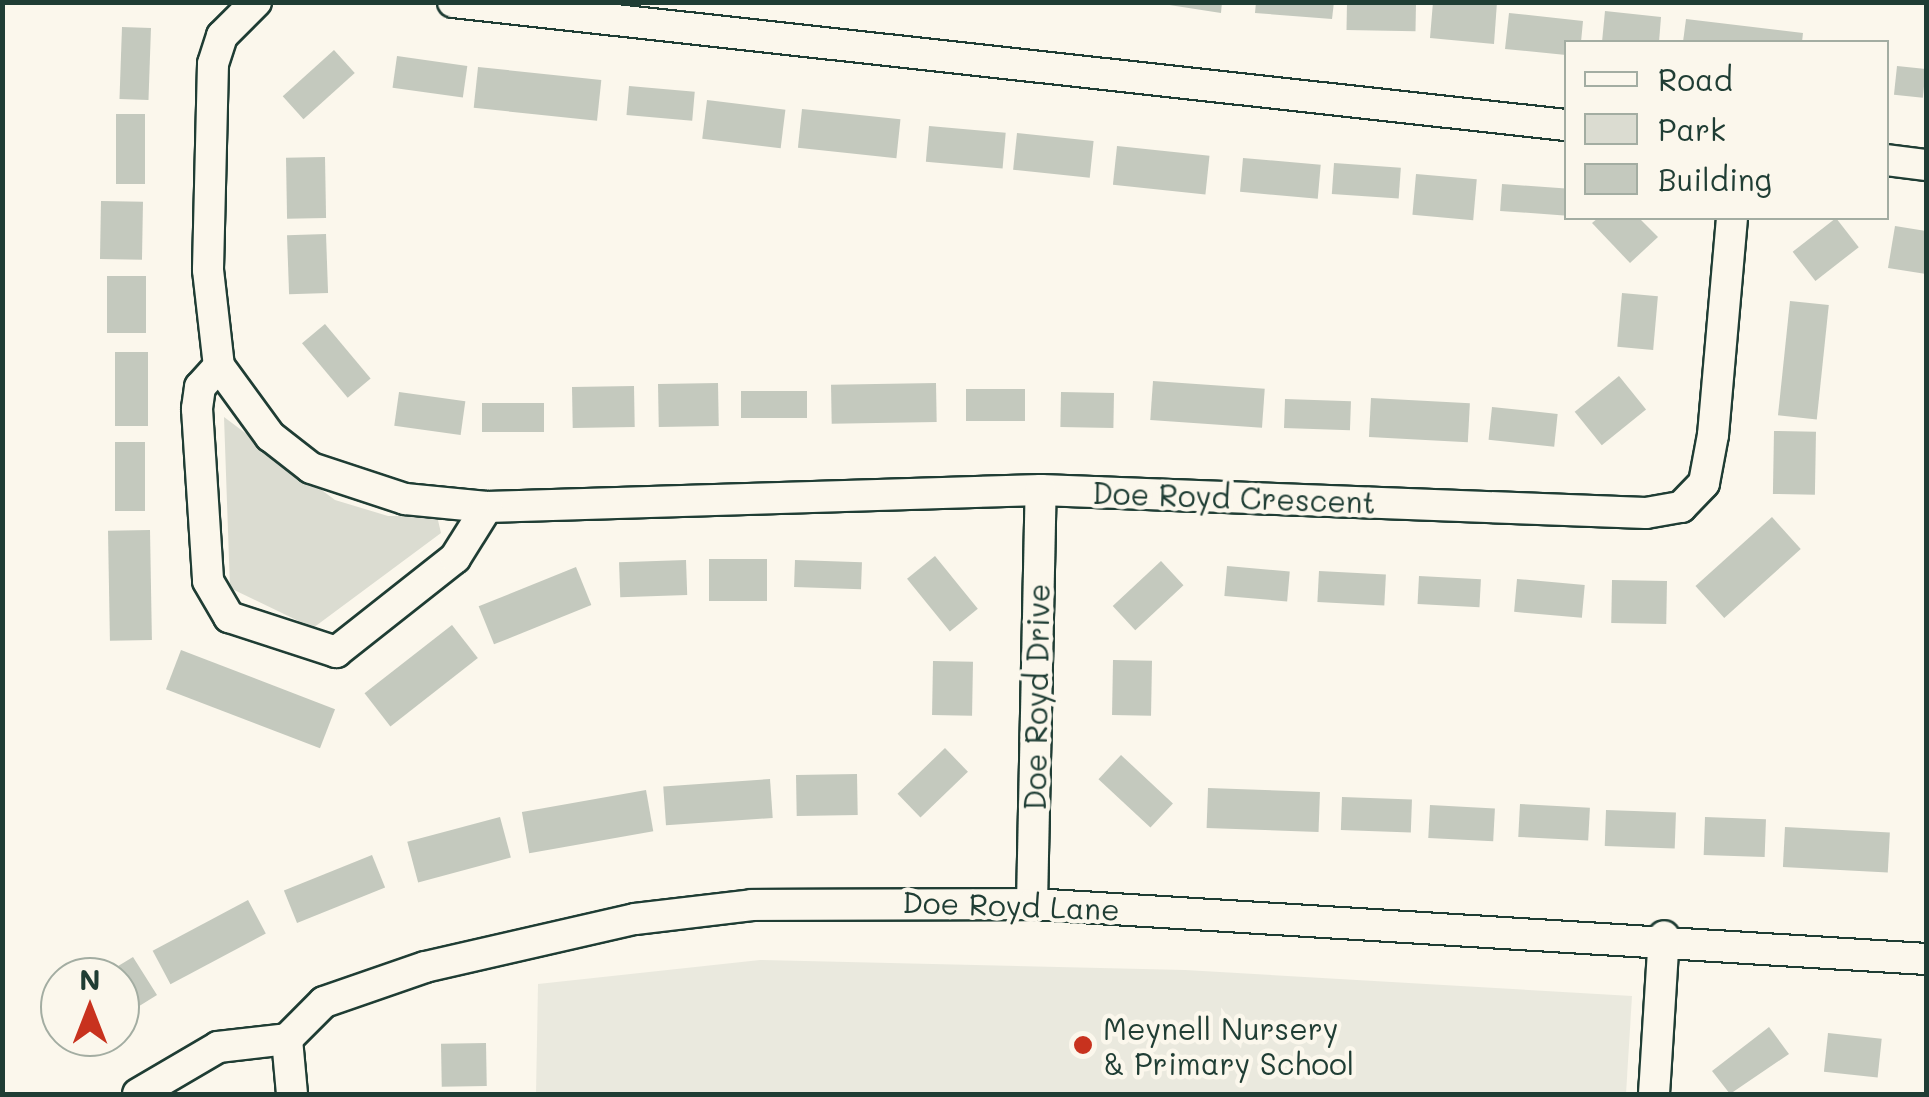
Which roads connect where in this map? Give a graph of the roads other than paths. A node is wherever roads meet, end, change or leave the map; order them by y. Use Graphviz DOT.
graph roads {
  1 [pos="256,2"];
  2 [pos="453,2"];
  3 [pos="1564,124"];
  4 [pos="1889,160"];
  5 [pos="1926,165"];
  6 [pos="1732,220"];
  7 [pos="219,366"];
  8 [pos="1041,490"];
  9 [pos="487,507"];
  10 [pos="1032,904"];
  11 [pos="1664,936"];
  12 [pos="1926,959"];
  13 [pos="287,1039"];
  14 [pos="138,1094"];
  15 [pos="292,1094"];
  16 [pos="1654,1094"];
  1 -- 7 [label="street, Doe Royd Crescent"];
  2 -- 3 [label="street"];
  4 -- 5 [label="street"];
  6 -- 8 [label="street, Doe Royd Crescent"];
  7 -- 9 [label="street, Doe Royd Crescent"];
  7 -- 9 [label="street"];
  8 -- 9 [label="street, Doe Royd Crescent"];
  8 -- 10 [label="street, Doe Royd Drive"];
  10 -- 11 [label="street, Doe Royd Lane"];
  10 -- 13 [label="street, Doe Royd Lane"];
  11 -- 12 [label="street, Doe Royd Lane"];
  11 -- 16 [label="street"];
  13 -- 14 [label="street"];
  13 -- 15 [label="street"];
}
